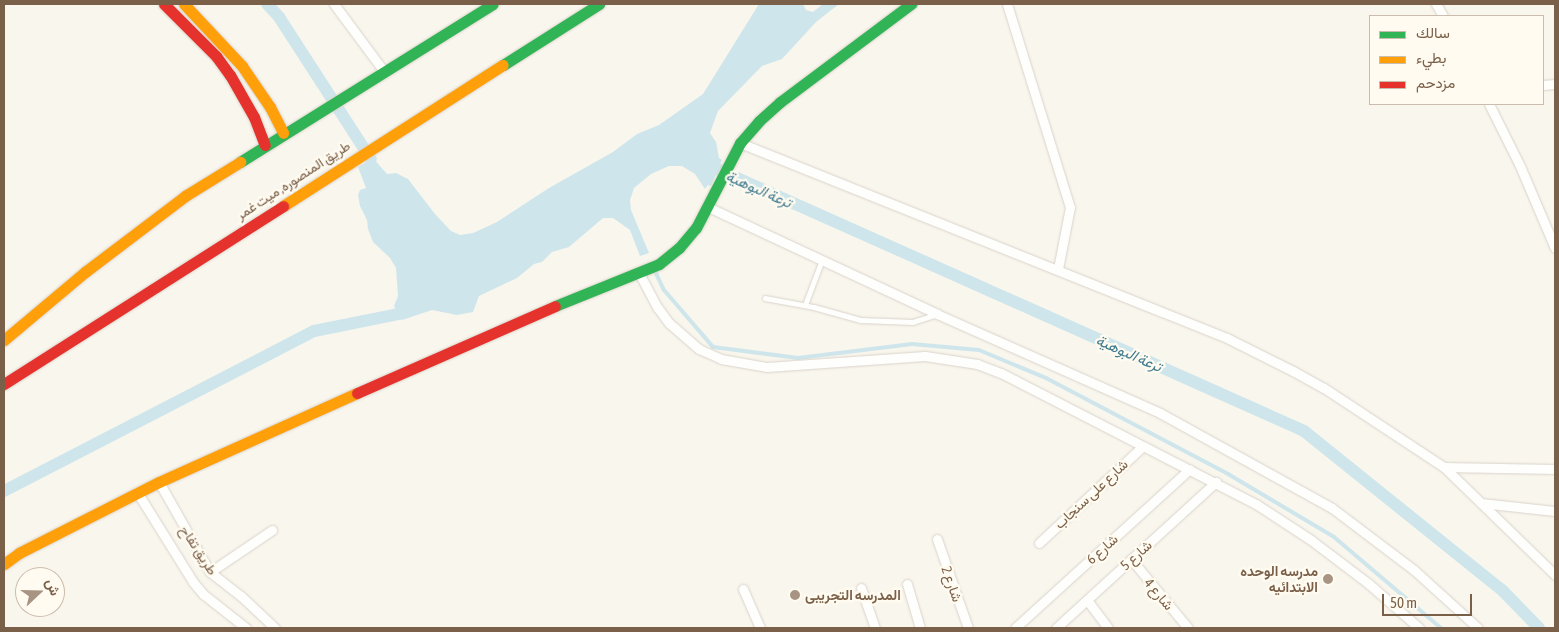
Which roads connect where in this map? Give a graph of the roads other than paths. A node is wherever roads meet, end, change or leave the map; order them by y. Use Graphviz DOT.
graph roads {
  1 [pos="164,4"];
  2 [pos="184,4"];
  3 [pos="334,4"];
  4 [pos="493,4"];
  5 [pos="911,4"];
  6 [pos="1007,4"];
  7 [pos="1436,4"];
  8 [pos="594,6"];
  9 [pos="1442,15"];
  10 [pos="383,70"];
  11 [pos="1489,105"];
  12 [pos="283,133"];
  13 [pos="740,143"];
  14 [pos="265,145"];
  15 [pos="708,207"];
  16 [pos="1555,248"];
  17 [pos="822,260"];
  18 [pos="1058,269"];
  19 [pos="643,271"];
  20 [pos="765,298"];
  21 [pos="805,305"];
  22 [pos="937,314"];
  23 [pos="4,340"];
  24 [pos="4,384"];
  25 [pos="1143,446"];
  26 [pos="1444,467"];
  27 [pos="1190,469"];
  28 [pos="1555,469"];
  29 [pos="158,482"];
  30 [pos="1216,482"];
  31 [pos="137,492"];
  32 [pos="1481,503"];
  33 [pos="1555,511"];
  34 [pos="272,530"];
  35 [pos="937,539"];
  36 [pos="1039,543"];
  37 [pos="19,553"];
  38 [pos="4,557"];
  39 [pos="1131,560"];
  40 [pos="4,564"];
  41 [pos="210,572"];
  42 [pos="1555,575"];
  43 [pos="907,584"];
  44 [pos="860,588"];
  45 [pos="743,589"];
  46 [pos="1086,600"];
  47 [pos="1020,627"];
  48 [pos="246,628"];
  49 [pos="275,628"];
  50 [pos="760,628"];
  51 [pos="875,628"];
  52 [pos="920,628"];
  53 [pos="968,628"];
  54 [pos="1056,628"];
  55 [pos="1108,628"];
  56 [pos="1188,628"];
  57 [pos="1419,628"];
  58 [pos="1478,628"];
  1 -- 14 [label="main road"];
  2 -- 12 [label="main road"];
  3 -- 10 [label="street"];
  4 -- 10 [label="main road"];
  5 -- 13 [label="main road"];
  6 -- 18 [label="street"];
  7 -- 9 [label="street"];
  8 -- 24 [label="main road, طريق المنصوره, ميت غمر"];
  10 -- 12 [label="main road"];
  11 -- 16 [label="street"];
  12 -- 14 [label="main road"];
  13 -- 15 [label="main road"];
  13 -- 18 [label="street"];
  14 -- 23 [label="main road"];
  15 -- 17 [label="street"];
  15 -- 19 [label="main road"];
  17 -- 21 [label="lane"];
  17 -- 22 [label="street"];
  18 -- 26 [label="street"];
  19 -- 25 [label="street"];
  19 -- 29 [label="main road"];
  20 -- 21 [label="lane"];
  21 -- 22 [label="lane"];
  22 -- 58 [label="street"];
  25 -- 27 [label="street"];
  25 -- 36 [label="street, شارع على سنجاب"];
  26 -- 28 [label="street"];
  26 -- 32 [label="street"];
  27 -- 30 [label="street"];
  27 -- 47 [label="street, شارع 6"];
  29 -- 31 [label="main road"];
  29 -- 41 [label="street, طريق تفاح"];
  30 -- 39 [label="street, شارع 5"];
  30 -- 57 [label="street"];
  31 -- 37 [label="main road"];
  31 -- 48 [label="street, طريق تفاح"];
  32 -- 33 [label="street"];
  32 -- 42 [label="street"];
  34 -- 41 [label="street"];
  35 -- 53 [label="street, شارع 2"];
  37 -- 38 [label="main road"];
  37 -- 40 [label="main road"];
  39 -- 46 [label="street, شارع 5"];
  39 -- 56 [label="street, شارع 4"];
  41 -- 49 [label="street, طريق تفاح"];
  43 -- 52 [label="street"];
  44 -- 51 [label="street"];
  45 -- 50 [label="street"];
  46 -- 54 [label="street, شارع 5"];
  46 -- 55 [label="street"];
}
